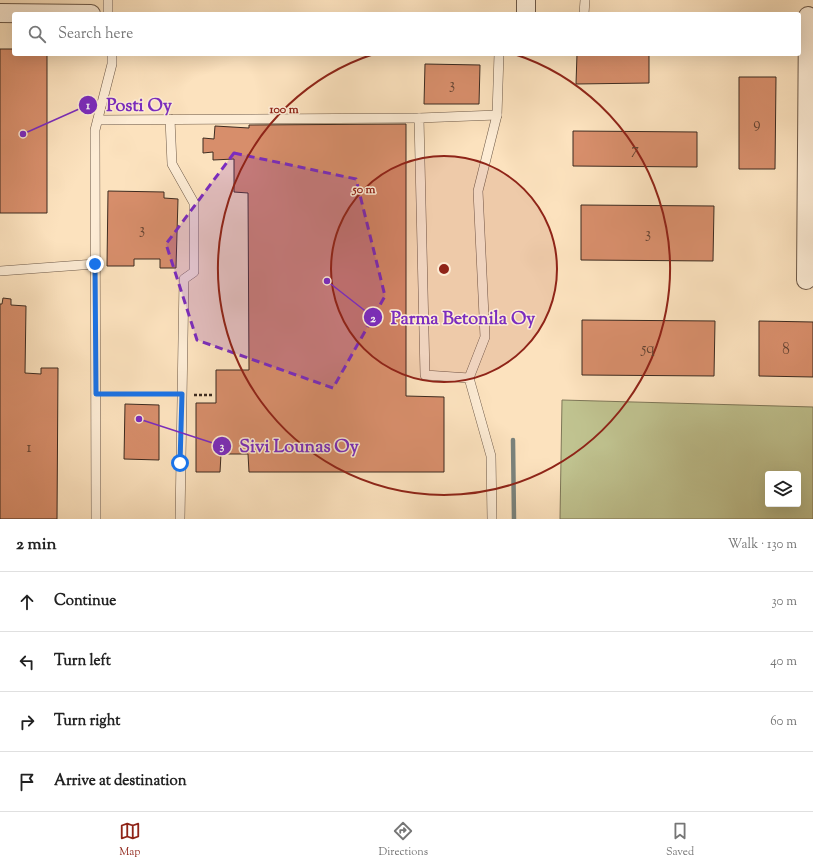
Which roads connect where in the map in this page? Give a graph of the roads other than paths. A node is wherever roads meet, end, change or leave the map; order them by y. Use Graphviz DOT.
graph roads {
  1 [pos="108,0"];
  2 [pos="526,0"];
  3 [pos="585,0"];
  4 [pos="108,12"];
  5 [pos="526,12"];
  6 [pos="584,12"];
  7 [pos="0,13"];
  8 [pos="12,13"];
  9 [pos="807,16"];
  10 [pos="112,56"];
  11 [pos="499,56"];
  12 [pos="498,115"];
  13 [pos="419,118"];
  14 [pos="170,119"];
  15 [pos="98,120"];
  16 [pos="95,264"];
  17 [pos="0,271"];
  18 [pos="806,280"];
  19 [pos="470,378"];
  20 [pos="96,519"];
  21 [pos="180,519"];
  22 [pos="492,519"];
  1 -- 4 [label="lane"];
  2 -- 5 [label="street"];
  3 -- 6 [label="lane"];
  7 -- 8 [label="street"];
  9 -- 18 [label="street"];
  10 -- 15 [label="lane"];
  11 -- 12 [label="lane"];
  12 -- 13 [label="lane"];
  12 -- 19 [label="lane"];
  13 -- 14 [label="lane"];
  13 -- 19 [label="lane"];
  14 -- 15 [label="lane"];
  14 -- 21 [label="lane"];
  15 -- 16 [label="lane"];
  16 -- 17 [label="lane"];
  16 -- 20 [label="lane"];
  19 -- 22 [label="lane"];
}
